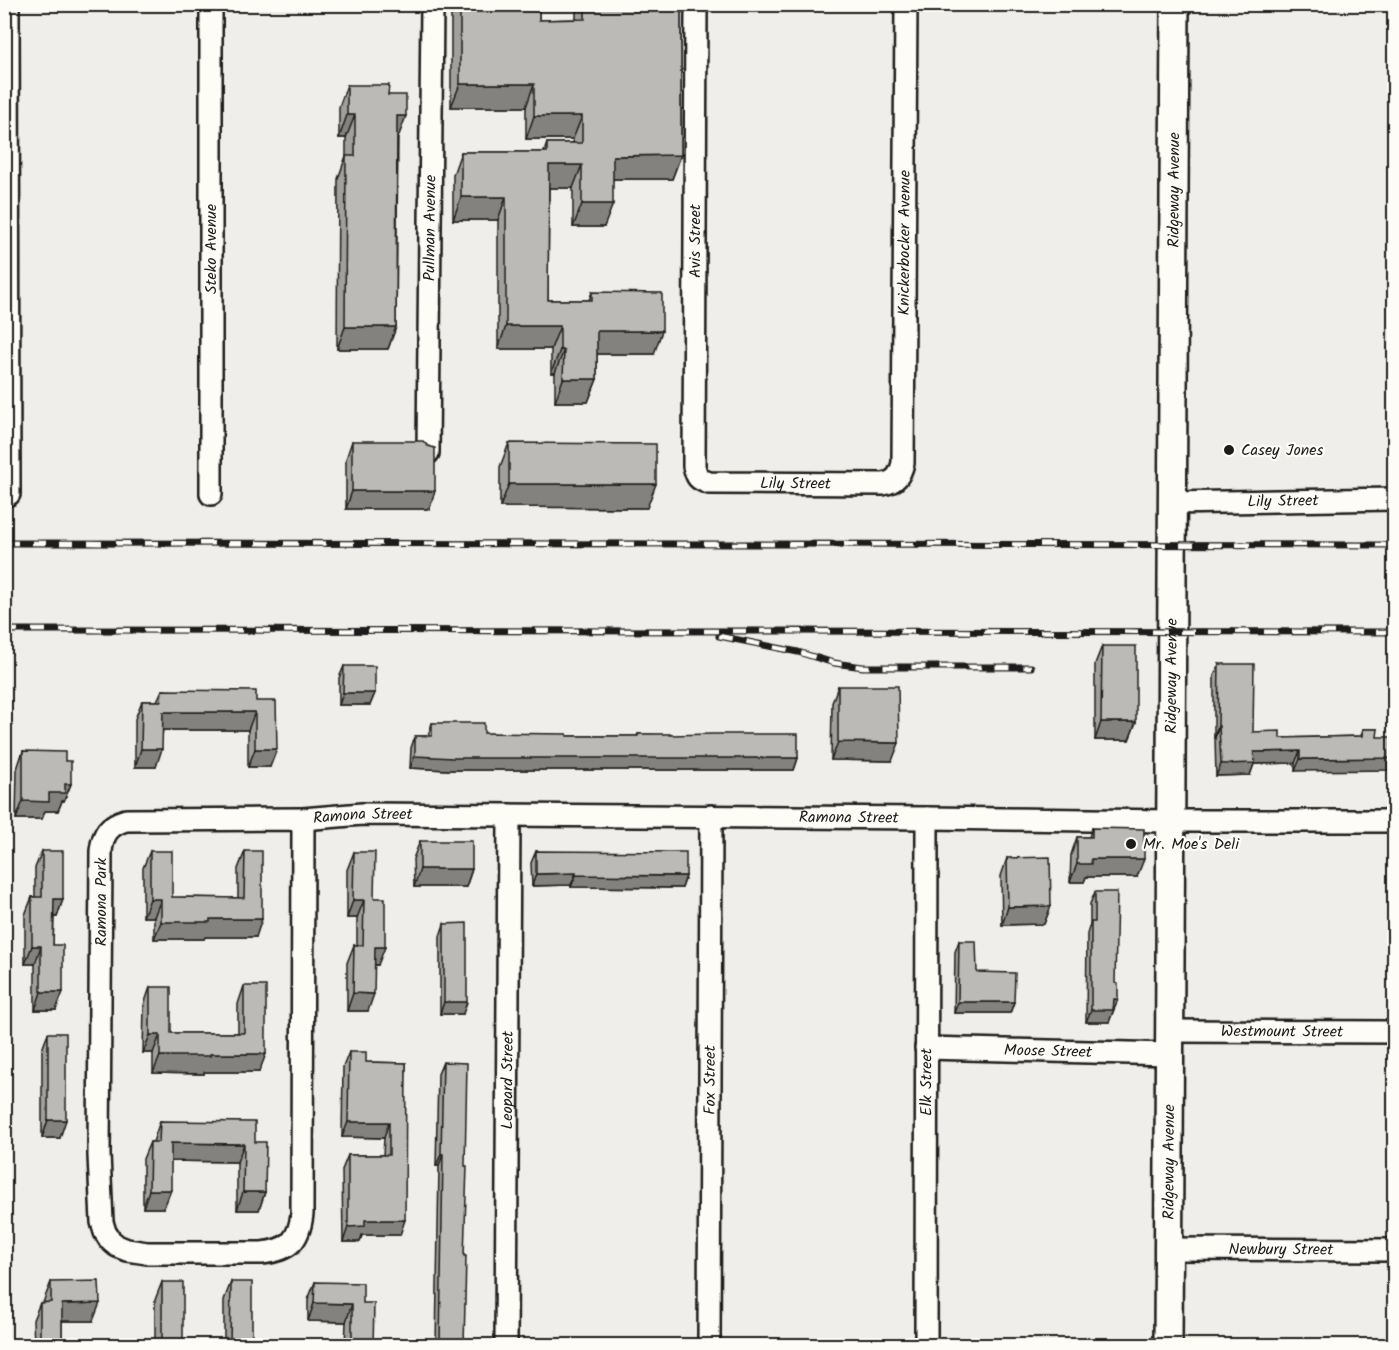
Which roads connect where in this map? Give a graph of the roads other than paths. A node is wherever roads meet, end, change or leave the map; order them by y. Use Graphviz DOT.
graph roads {
  1 [pos="8,4"];
  2 [pos="211,4"];
  3 [pos="432,4"];
  4 [pos="696,4"];
  5 [pos="906,4"];
  6 [pos="1174,4"];
  7 [pos="428,453"];
  8 [pos="696,477"];
  9 [pos="896,479"];
  10 [pos="9,494"];
  11 [pos="211,494"];
  12 [pos="1395,499"];
  13 [pos="1172,503"];
  14 [pos="509,816"];
  15 [pos="711,816"];
  16 [pos="927,818"];
  17 [pos="303,819"];
  18 [pos="1171,821"];
  19 [pos="1395,821"];
  20 [pos="1395,1032"];
  21 [pos="1170,1042"];
  22 [pos="927,1048"];
  23 [pos="1169,1250"];
  24 [pos="1395,1250"];
  25 [pos="506,1346"];
  26 [pos="709,1346"];
  27 [pos="926,1346"];
  28 [pos="1168,1346"];
  1 -- 10 [label="street"];
  2 -- 11 [label="street, Steko Avenue"];
  3 -- 7 [label="street, Pullman Avenue"];
  4 -- 8 [label="street, Avis Street"];
  5 -- 9 [label="street, Knickerbocker Avenue"];
  6 -- 13 [label="street, Ridgeway Avenue"];
  8 -- 9 [label="street, Lily Street"];
  12 -- 13 [label="street, Lily Street"];
  13 -- 18 [label="street, Ridgeway Avenue"];
  14 -- 15 [label="street, Ramona Street"];
  14 -- 17 [label="street, Ramona Street"];
  14 -- 25 [label="street, Leopard Street"];
  15 -- 16 [label="street, Ramona Street"];
  15 -- 26 [label="street, Fox Street"];
  16 -- 18 [label="street, Ramona Street"];
  16 -- 22 [label="street, Elk Street"];
  17 -- 17 [label="street, Ramona Park"];
  18 -- 19 [label="street, Ramona Street"];
  18 -- 21 [label="street, Ridgeway Avenue"];
  20 -- 21 [label="street, Westmount Street"];
  21 -- 22 [label="street, Moose Street"];
  21 -- 23 [label="street, Ridgeway Avenue"];
  22 -- 27 [label="street, Elk Street"];
  23 -- 24 [label="street, Newbury Street"];
  23 -- 28 [label="street, Ridgeway Avenue"];
}
